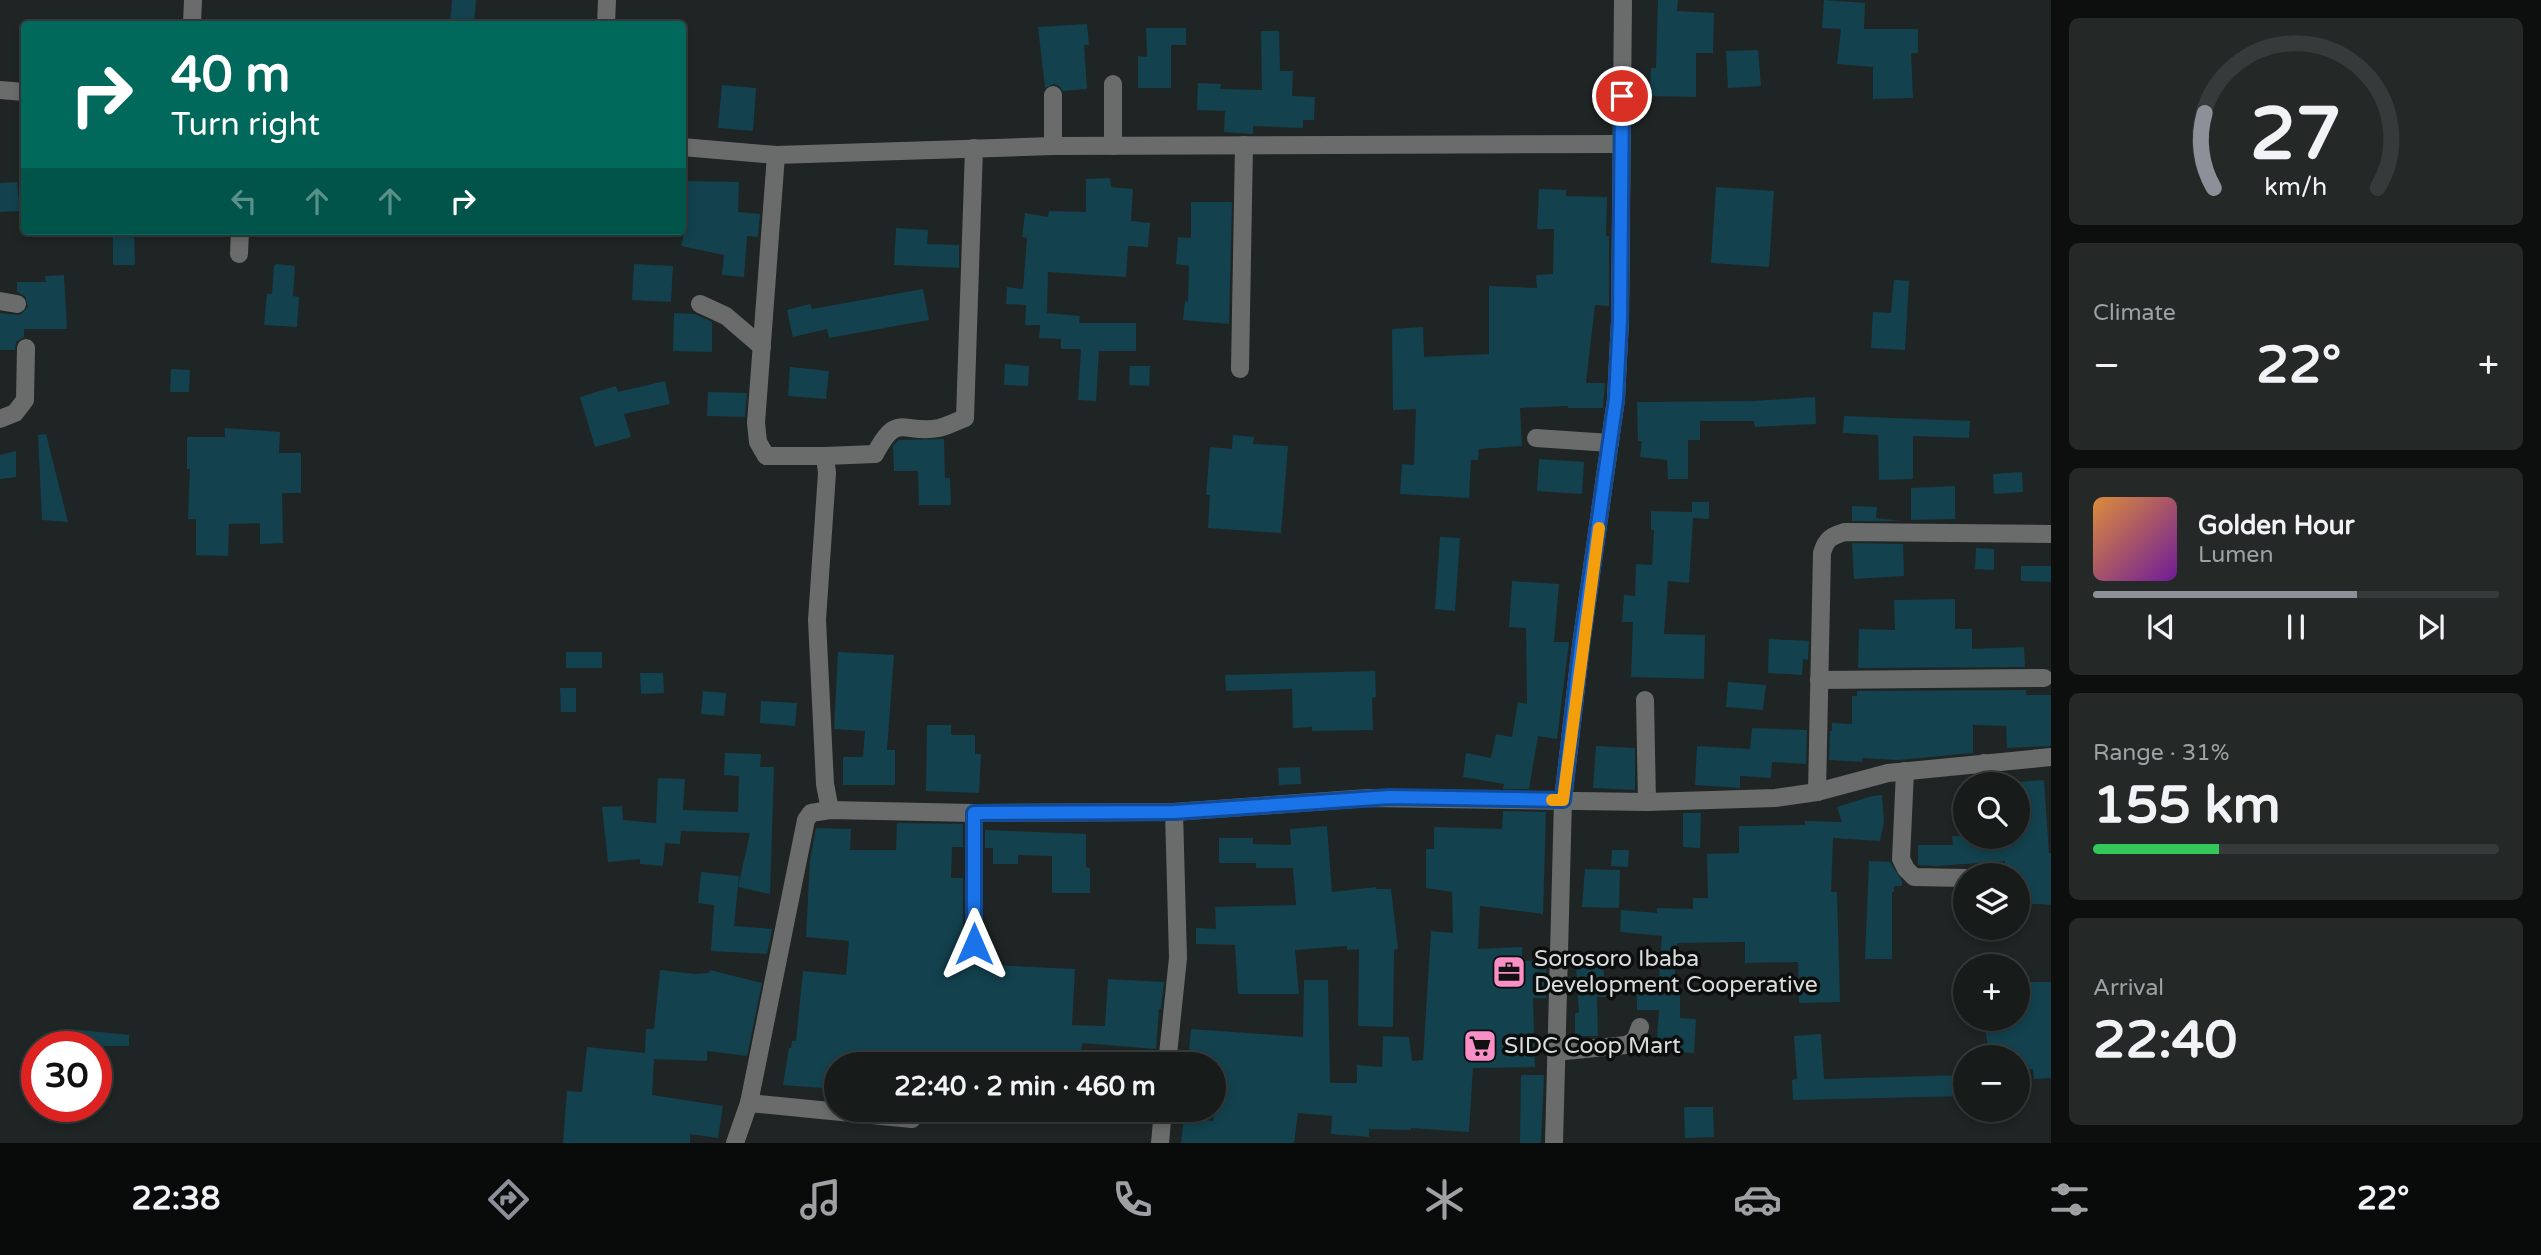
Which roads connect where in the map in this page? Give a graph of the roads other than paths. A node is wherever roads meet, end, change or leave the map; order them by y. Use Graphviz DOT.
graph roads {
  1 [pos="193,0"];
  2 [pos="607,0"];
  3 [pos="1623,0"];
  4 [pos="192,21"];
  5 [pos="606,21"];
  6 [pos="1113,84"];
  7 [pos="0,90"];
  8 [pos="21,92"];
  9 [pos="1053,94"];
  10 [pos="1621,144"];
  11 [pos="1244,145"];
  12 [pos="1053,146"];
  13 [pos="1113,146"];
  14 [pos="686,147"];
  15 [pos="974,148"];
  16 [pos="776,155"];
  17 [pos="240,235"];
  18 [pos="239,254"];
  19 [pos="700,304"];
  20 [pos="762,347"];
  21 [pos="26,348"];
  22 [pos="1240,369"];
  23 [pos="0,419"];
  24 [pos="1536,438"];
  25 [pos="1610,443"];
  26 [pos="825,456"];
  27 [pos="2051,534"];
  28 [pos="2044,678"];
  29 [pos="1819,680"];
  30 [pos="1645,700"];
  31 [pos="2051,757"];
  32 [pos="1984,763"];
  33 [pos="1905,771"];
  34 [pos="1984,772"];
  35 [pos="1817,792"];
  36 [pos="1563,800"];
  37 [pos="1647,802"];
  38 [pos="830,810"];
  39 [pos="1174,812"];
  40 [pos="974,813"];
  41 [pos="1953,878"];
  42 [pos="974,944"];
  43 [pos="1640,1027"];
  44 [pos="1168,1052"];
  45 [pos="1555,1052"];
  46 [pos="749,1103"];
  47 [pos="824,1110"];
  48 [pos="1162,1122"];
  49 [pos="735,1143"];
  50 [pos="1160,1143"];
  51 [pos="1554,1143"];
  1 -- 4 [label="street"];
  2 -- 5 [label="street"];
  3 -- 10 [label="street"];
  6 -- 13 [label="street"];
  7 -- 8 [label="street"];
  9 -- 12 [label="street"];
  10 -- 11 [label="street"];
  10 -- 25 [label="street"];
  11 -- 13 [label="street"];
  11 -- 22 [label="street"];
  12 -- 13 [label="street"];
  12 -- 15 [label="street"];
  14 -- 16 [label="street"];
  15 -- 16 [label="street"];
  15 -- 26 [label="street"];
  16 -- 20 [label="street"];
  17 -- 18 [label="street"];
  19 -- 20 [label="street"];
  20 -- 26 [label="street"];
  21 -- 23 [label="street"];
  24 -- 25 [label="street"];
  25 -- 36 [label="street"];
  26 -- 38 [label="street"];
  27 -- 29 [label="street"];
  28 -- 29 [label="street"];
  29 -- 35 [label="street"];
  30 -- 37 [label="street"];
  31 -- 32 [label="street"];
  32 -- 33 [label="street"];
  32 -- 34 [label="street"];
  33 -- 35 [label="street"];
  33 -- 41 [label="street"];
  35 -- 37 [label="street"];
  36 -- 37 [label="street"];
  36 -- 39 [label="street"];
  36 -- 45 [label="street"];
  38 -- 40 [label="street"];
  38 -- 46 [label="street"];
  39 -- 40 [label="street"];
  39 -- 44 [label="street"];
  40 -- 42 [label="street"];
  43 -- 45 [label="street"];
  45 -- 51 [label="street"];
  46 -- 47 [label="street"];
  46 -- 49 [label="street"];
  48 -- 50 [label="street"];
}
